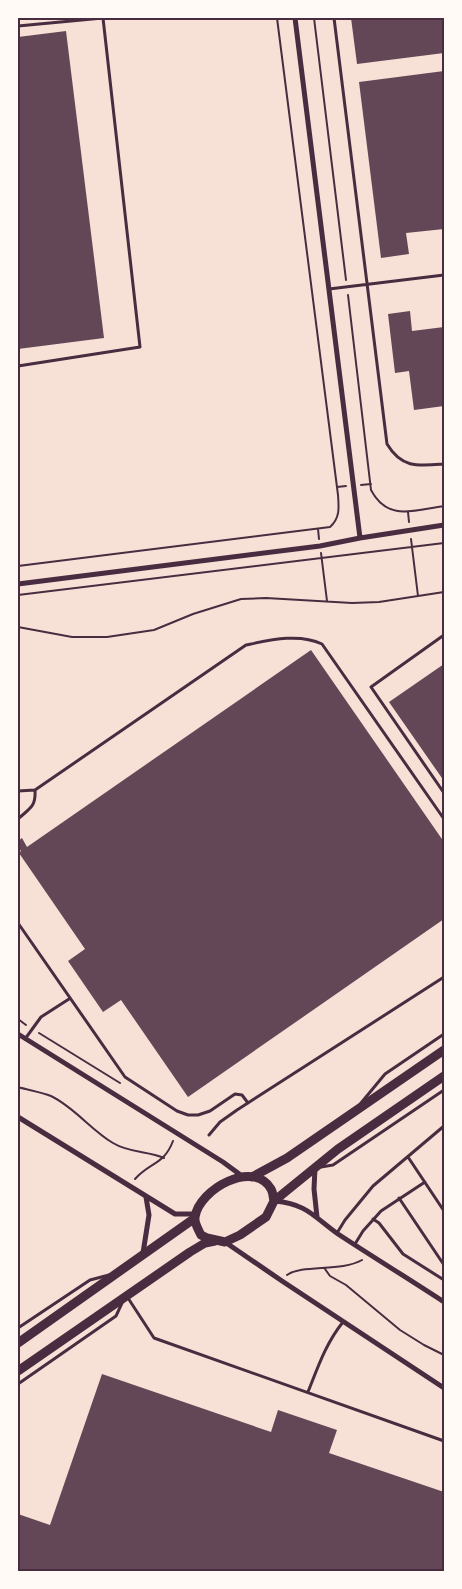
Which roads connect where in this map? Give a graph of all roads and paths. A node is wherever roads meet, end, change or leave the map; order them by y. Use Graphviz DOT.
graph roads {
  1 [pos="103,18"];
  2 [pos="277,18"];
  3 [pos="295,18"];
  4 [pos="334,18"];
  5 [pos="76,19"];
  6 [pos="18,26"];
  7 [pos="444,275"];
  8 [pos="367,284"];
  9 [pos="329,289"];
  10 [pos="18,366"];
  11 [pos="444,464"];
  12 [pos="444,525"];
  13 [pos="360,538"];
  14 [pos="444,543"];
  15 [pos="412,547"];
  16 [pos="322,558"];
  17 [pos="18,566"];
  18 [pos="18,584"];
  19 [pos="444,592"];
  20 [pos="18,595"];
  21 [pos="418,596"];
  22 [pos="327,601"];
  23 [pos="18,627"];
  24 [pos="444,634"];
  25 [pos="18,790"];
  26 [pos="35,790"];
  27 [pos="444,793"];
  28 [pos="18,818"];
  29 [pos="444,819"];
  30 [pos="18,923"];
  31 [pos="444,977"];
  32 [pos="69,999"];
  33 [pos="18,1019"];
  34 [pos="32,1028"];
  35 [pos="18,1034"];
  36 [pos="444,1034"];
  37 [pos="25,1039"];
  38 [pos="444,1050"];
  39 [pos="444,1076"];
  40 [pos="125,1086"];
  41 [pos="18,1087"];
  42 [pos="444,1090"];
  43 [pos="248,1103"];
  44 [pos="353,1112"];
  45 [pos="18,1117"];
  46 [pos="444,1126"];
  47 [pos="178,1134"];
  48 [pos="209,1135"];
  49 [pos="408,1157"];
  50 [pos="164,1158"];
  51 [pos="316,1167"];
  52 [pos="247,1177"];
  53 [pos="425,1182"];
  54 [pos="130,1186"];
  55 [pos="146,1197"];
  56 [pos="399,1198"];
  57 [pos="274,1200"];
  58 [pos="444,1211"];
  59 [pos="195,1216"];
  60 [pos="317,1217"];
  61 [pos="373,1219"];
  62 [pos="337,1233"];
  63 [pos="221,1241"];
  64 [pos="355,1244"];
  65 [pos="143,1255"];
  66 [pos="364,1259"];
  67 [pos="444,1265"];
  68 [pos="324,1269"];
  69 [pos="117,1274"];
  70 [pos="444,1280"];
  71 [pos="282,1281"];
  72 [pos="126,1295"];
  73 [pos="444,1302"];
  74 [pos="344,1321"];
  75 [pos="18,1328"];
  76 [pos="18,1343"];
  77 [pos="444,1355"];
  78 [pos="18,1371"];
  79 [pos="18,1384"];
  80 [pos="444,1388"];
  81 [pos="308,1392"];
  82 [pos="444,1441"];
  1 -- 5 [label="lane"];
  1 -- 10 [label="lane"];
  2 -- 17 [label="path"];
  3 -- 9 [label="street"];
  4 -- 8 [label="lane"];
  5 -- 6 [label="lane"];
  7 -- 8 [label="lane"];
  8 -- 9 [label="lane"];
  8 -- 11 [label="lane"];
  9 -- 13 [label="street"];
  12 -- 13 [label="street"];
  13 -- 18 [label="street"];
  14 -- 15 [label="path"];
  15 -- 16 [label="path"];
  15 -- 21 [label="path"];
  16 -- 20 [label="path"];
  16 -- 22 [label="path"];
  19 -- 21 [label="path"];
  21 -- 22 [label="path"];
  22 -- 23 [label="path"];
  24 -- 27 [label="lane"];
  25 -- 26 [label="lane"];
  26 -- 28 [label="lane"];
  26 -- 29 [label="lane"];
  30 -- 32 [label="lane"];
  31 -- 43 [label="lane"];
  32 -- 34 [label="lane"];
  32 -- 43 [label="lane"];
  33 -- 34 [label="path"];
  34 -- 37 [label="lane"];
  34 -- 40 [label="path"];
  35 -- 37 [label="street"];
  36 -- 44 [label="lane"];
  37 -- 47 [label="street"];
  38 -- 44 [label="main road"];
  39 -- 51 [label="main road"];
  41 -- 50 [label="path"];
  42 -- 51 [label="lane"];
  43 -- 48 [label="lane"];
  44 -- 52 [label="main road"];
  45 -- 54 [label="street"];
  46 -- 49 [label="lane"];
  47 -- 50 [label="path"];
  47 -- 52 [label="street"];
  49 -- 53 [label="lane"];
  49 -- 62 [label="lane"];
  50 -- 54 [label="path"];
  51 -- 57 [label="main road"];
  51 -- 60 [label="street"];
  52 -- 57 [label="main road"];
  52 -- 59 [label="main road"];
  53 -- 56 [label="lane"];
  53 -- 58 [label="lane"];
  54 -- 55 [label="street"];
  55 -- 59 [label="street"];
  55 -- 65 [label="street"];
  56 -- 61 [label="lane"];
  56 -- 67 [label="lane"];
  57 -- 60 [label="street"];
  57 -- 63 [label="main road"];
  59 -- 63 [label="main road"];
  59 -- 65 [label="main road"];
  60 -- 62 [label="street"];
  61 -- 64 [label="lane"];
  61 -- 70 [label="lane"];
  62 -- 64 [label="street"];
  63 -- 71 [label="street"];
  63 -- 72 [label="main road"];
  64 -- 73 [label="street"];
  65 -- 69 [label="main road"];
  66 -- 68 [label="path"];
  68 -- 71 [label="path"];
  68 -- 77 [label="path"];
  69 -- 75 [label="lane"];
  69 -- 76 [label="main road"];
  71 -- 74 [label="street"];
  72 -- 78 [label="main road"];
  72 -- 79 [label="lane"];
  72 -- 81 [label="lane"];
  74 -- 80 [label="street"];
  74 -- 81 [label="lane"];
  81 -- 82 [label="lane"];
}
